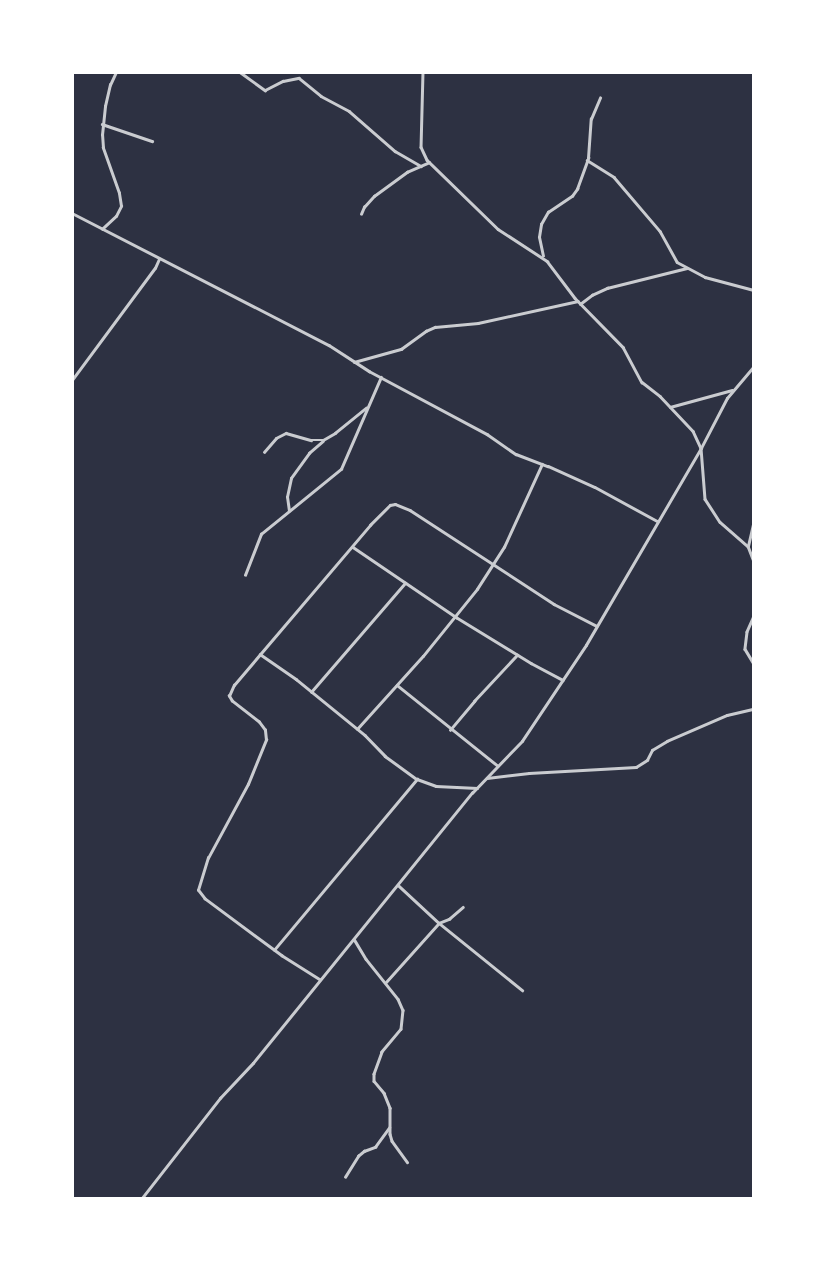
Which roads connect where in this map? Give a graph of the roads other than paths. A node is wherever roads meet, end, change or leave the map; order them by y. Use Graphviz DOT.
graph roads {
  1 [pos="240,72"];
  2 [pos="422,72"];
  3 [pos="115,73"];
  4 [pos="600,98"];
  5 [pos="102,124"];
  6 [pos="152,141"];
  7 [pos="587,160"];
  8 [pos="430,162"];
  9 [pos="421,166"];
  10 [pos="72,213"];
  11 [pos="361,214"];
  12 [pos="102,229"];
  13 [pos="543,257"];
  14 [pos="159,259"];
  15 [pos="687,268"];
  16 [pos="754,290"];
  17 [pos="579,302"];
  18 [pos="354,362"];
  19 [pos="754,366"];
  20 [pos="381,377"];
  21 [pos="72,380"];
  22 [pos="733,389"];
  23 [pos="367,407"];
  24 [pos="669,408"];
  25 [pos="323,440"];
  26 [pos="701,448"];
  27 [pos="264,452"];
  28 [pos="543,464"];
  29 [pos="289,511"];
  30 [pos="754,519"];
  31 [pos="657,521"];
  32 [pos="748,546"];
  33 [pos="352,547"];
  34 [pos="754,562"];
  35 [pos="492,564"];
  36 [pos="245,575"];
  37 [pos="406,583"];
  38 [pos="754,616"];
  39 [pos="456,617"];
  40 [pos="597,626"];
  41 [pos="260,654"];
  42 [pos="517,655"];
  43 [pos="754,664"];
  44 [pos="563,680"];
  45 [pos="397,686"];
  46 [pos="311,692"];
  47 [pos="754,709"];
  48 [pos="357,729"];
  49 [pos="450,730"];
  50 [pos="498,766"];
  51 [pos="487,778"];
  52 [pos="417,779"];
  53 [pos="477,788"];
  54 [pos="398,885"];
  55 [pos="462,907"];
  56 [pos="439,923"];
  57 [pos="354,939"];
  58 [pos="274,950"];
  59 [pos="321,980"];
  60 [pos="386,982"];
  61 [pos="522,990"];
  62 [pos="389,1127"];
  63 [pos="407,1162"];
  64 [pos="345,1177"];
  65 [pos="142,1198"];
  1 -- 9 [label="street"];
  2 -- 8 [label="street"];
  3 -- 5 [label="street"];
  4 -- 7 [label="street"];
  5 -- 6 [label="street"];
  5 -- 12 [label="street"];
  7 -- 13 [label="street"];
  7 -- 15 [label="street"];
  8 -- 9 [label="street"];
  8 -- 13 [label="street"];
  9 -- 11 [label="street"];
  10 -- 12 [label="street"];
  12 -- 14 [label="street"];
  13 -- 17 [label="street"];
  14 -- 18 [label="street"];
  14 -- 21 [label="street"];
  15 -- 16 [label="street"];
  15 -- 17 [label="street"];
  17 -- 18 [label="street"];
  17 -- 24 [label="street"];
  18 -- 20 [label="street"];
  19 -- 22 [label="street"];
  20 -- 23 [label="street"];
  20 -- 28 [label="street"];
  22 -- 24 [label="street"];
  22 -- 26 [label="street"];
  23 -- 25 [label="street"];
  23 -- 29 [label="street"];
  24 -- 26 [label="street"];
  25 -- 27 [label="street"];
  25 -- 29 [label="street"];
  26 -- 31 [label="street"];
  26 -- 32 [label="street"];
  28 -- 31 [label="street"];
  28 -- 35 [label="street"];
  29 -- 36 [label="street"];
  30 -- 32 [label="street"];
  31 -- 40 [label="street"];
  32 -- 34 [label="street"];
  33 -- 35 [label="street"];
  33 -- 37 [label="street"];
  33 -- 41 [label="street"];
  35 -- 39 [label="street"];
  35 -- 40 [label="street"];
  37 -- 39 [label="street"];
  37 -- 46 [label="street"];
  38 -- 43 [label="street"];
  39 -- 42 [label="street"];
  39 -- 45 [label="street"];
  40 -- 44 [label="street"];
  41 -- 46 [label="street"];
  41 -- 58 [label="street"];
  42 -- 44 [label="street"];
  42 -- 49 [label="street"];
  44 -- 50 [label="street"];
  45 -- 48 [label="street"];
  45 -- 49 [label="street"];
  46 -- 48 [label="street"];
  47 -- 51 [label="street"];
  48 -- 52 [label="street"];
  49 -- 50 [label="street"];
  50 -- 51 [label="street"];
  51 -- 53 [label="street"];
  52 -- 53 [label="street"];
  52 -- 58 [label="street"];
  53 -- 54 [label="street"];
  54 -- 56 [label="street"];
  54 -- 57 [label="street"];
  55 -- 56 [label="street"];
  56 -- 60 [label="street"];
  56 -- 61 [label="street"];
  57 -- 59 [label="street"];
  57 -- 60 [label="street"];
  58 -- 59 [label="street"];
  59 -- 65 [label="street"];
  60 -- 62 [label="street"];
  62 -- 63 [label="street"];
  62 -- 64 [label="street"];
}
